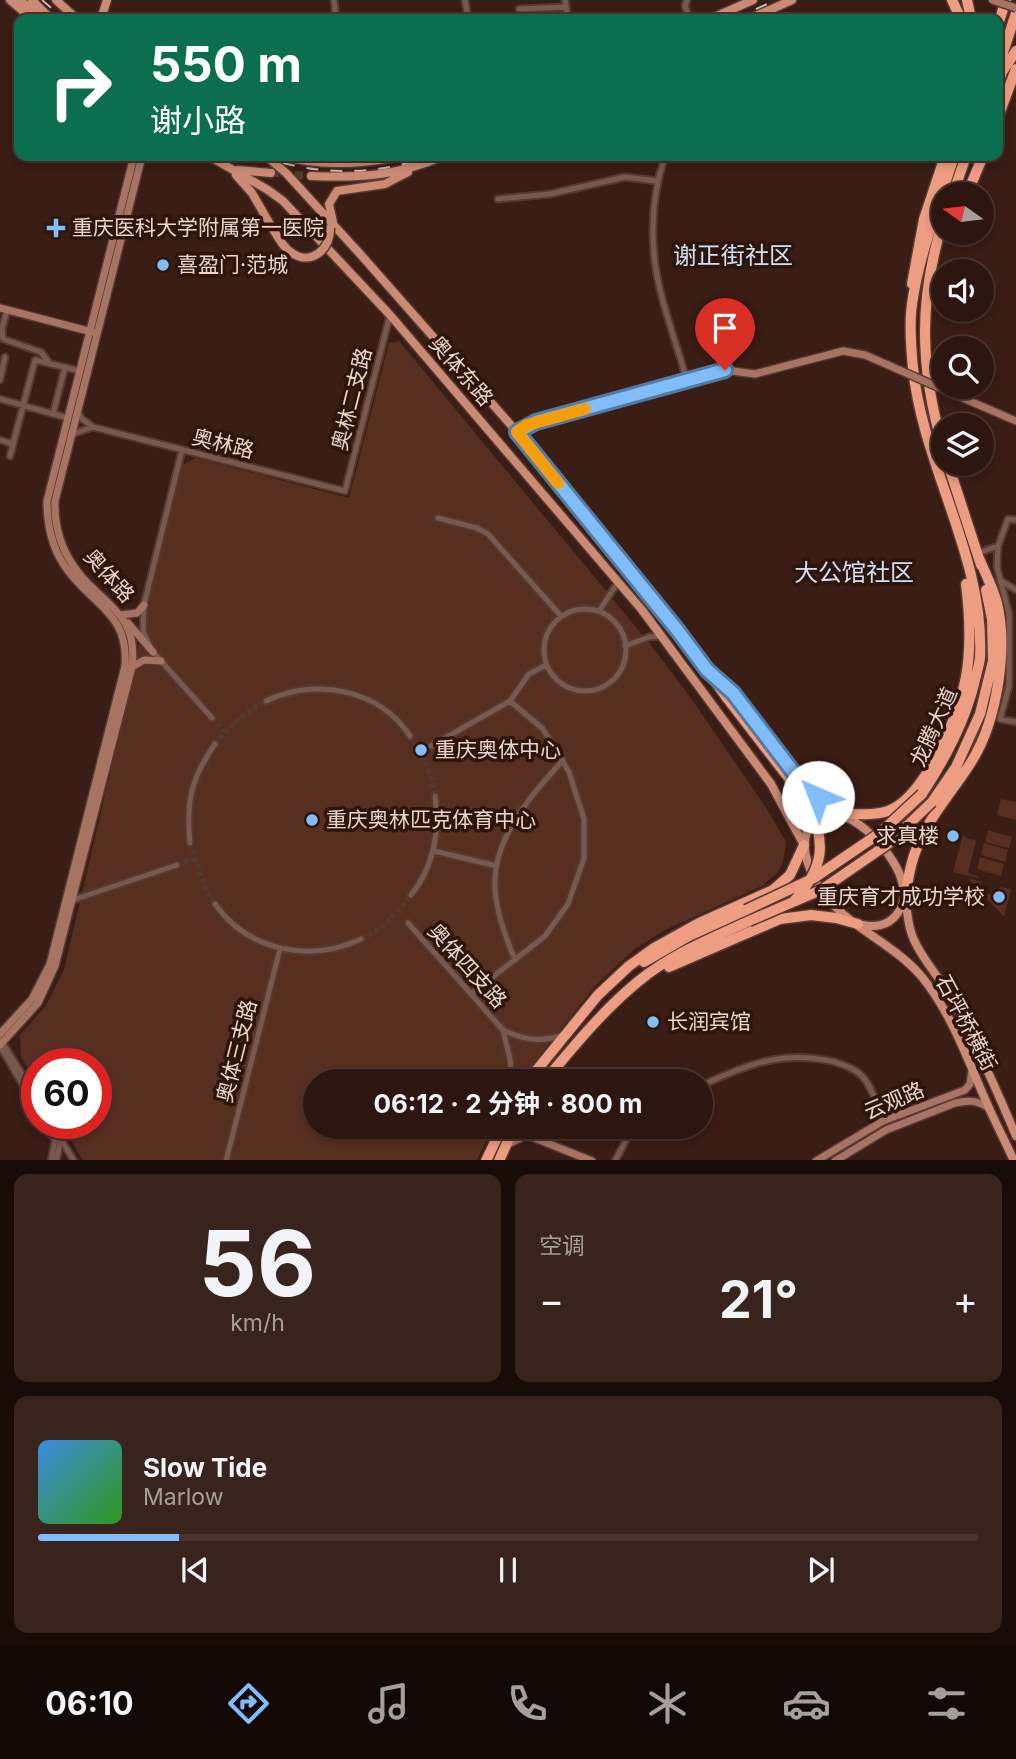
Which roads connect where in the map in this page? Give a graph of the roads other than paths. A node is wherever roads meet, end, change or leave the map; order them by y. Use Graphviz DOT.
graph roads {
  1 [pos="10,0"];
  2 [pos="20,0"];
  3 [pos="32,0"];
  4 [pos="56,0"];
  5 [pos="565,0"];
  6 [pos="753,0"];
  7 [pos="792,0"];
  8 [pos="992,0"];
  9 [pos="566,7"];
  10 [pos="519,9"];
  11 [pos="1016,11"];
  12 [pos="26,14"];
  13 [pos="37,14"];
  14 [pos="46,14"];
  15 [pos="71,14"];
  16 [pos="567,14"];
  17 [pos="721,14"];
  18 [pos="760,14"];
  19 [pos="1016,51"];
  20 [pos="1003,52"];
  21 [pos="1016,69"];
  22 [pos="1003,70"];
  23 [pos="1003,104"];
  24 [pos="133,161"];
  25 [pos="141,161"];
  26 [pos="217,161"];
  27 [pos="272,161"];
  28 [pos="309,161"];
  29 [pos="340,161"];
  30 [pos="431,161"];
  31 [pos="663,161"];
  32 [pos="938,161"];
  33 [pos="943,161"];
  34 [pos="952,161"];
  35 [pos="964,161"];
  36 [pos="971,161"];
  37 [pos="981,161"];
  38 [pos="416,167"];
  39 [pos="231,170"];
  40 [pos="271,173"];
  41 [pos="312,176"];
  42 [pos="657,181"];
  43 [pos="957,182"];
  44 [pos="964,182"];
  45 [pos="972,182"];
  46 [pos="498,199"];
  47 [pos="333,228"];
  48 [pos="929,234"];
  49 [pos="936,245"];
  50 [pos="941,245"];
  51 [pos="916,255"];
  52 [pos="930,268"];
  53 [pos="912,306"];
  54 [pos="3,309"];
  55 [pos="390,315"];
  56 [pos="93,332"];
  57 [pos="5,357"];
  58 [pos="50,364"];
  59 [pos="65,367"];
  60 [pos="80,371"];
  61 [pos="0,380"];
  62 [pos="687,381"];
  63 [pos="0,399"];
  64 [pos="23,405"];
  65 [pos="77,411"];
  66 [pos="936,413"];
  67 [pos="53,414"];
  68 [pos="68,418"];
  69 [pos="1016,421"];
  70 [pos="93,428"];
  71 [pos="517,432"];
  72 [pos="71,435"];
  73 [pos="0,440"];
  74 [pos="13,444"];
  75 [pos="183,450"];
  76 [pos="10,456"];
  77 [pos="952,476"];
  78 [pos="345,491"];
  79 [pos="438,519"];
  80 [pos="1016,520"];
  81 [pos="961,542"];
  82 [pos="999,546"];
  83 [pos="979,556"];
  84 [pos="1000,580"];
  85 [pos="618,582"];
  86 [pos="1016,590"];
  87 [pos="144,606"];
  88 [pos="599,611"];
  89 [pos="121,615"];
  90 [pos="561,616"];
  91 [pos="661,636"];
  92 [pos="625,646"];
  93 [pos="153,652"];
  94 [pos="160,661"];
  95 [pos="546,665"];
  96 [pos="132,667"];
  97 [pos="707,670"];
  98 [pos="266,701"];
  99 [pos="510,701"];
  100 [pos="212,718"];
  101 [pos="1016,722"];
  102 [pos="410,736"];
  103 [pos="215,744"];
  104 [pos="431,746"];
  105 [pos="563,760"];
  106 [pos="435,796"];
  107 [pos="839,813"];
  108 [pos="190,844"];
  109 [pos="804,845"];
  110 [pos="434,850"];
  111 [pos="177,865"];
  112 [pos="497,866"];
  113 [pos="411,895"];
  114 [pos="905,896"];
  115 [pos="70,901"];
  116 [pos="794,901"];
  117 [pos="215,904"];
  118 [pos="408,923"];
  119 [pos="858,924"];
  120 [pos="361,939"];
  121 [pos="280,949"];
  122 [pos="515,960"];
  123 [pos="642,978"];
  124 [pos="471,994"];
  125 [pos="579,1026"];
  126 [pos="503,1031"];
  127 [pos="564,1035"];
  128 [pos="1,1041"];
  129 [pos="971,1066"];
  130 [pos="511,1069"];
  131 [pos="537,1069"];
  132 [pos="544,1069"];
  133 [pos="555,1069"];
  134 [pos="21,1073"];
  135 [pos="21,1079"];
  136 [pos="713,1080"];
  137 [pos="965,1090"];
  138 [pos="967,1100"];
  139 [pos="989,1108"];
  140 [pos="883,1121"];
  141 [pos="1016,1136"];
  142 [pos="54,1139"];
  143 [pos="59,1139"];
  144 [pos="61,1139"];
  145 [pos="495,1139"];
  146 [pos="508,1139"];
  147 [pos="518,1139"];
  148 [pos="537,1139"];
  149 [pos="627,1139"];
  150 [pos="505,1145"];
  151 [pos="53,1160"];
  152 [pos="74,1160"];
  153 [pos="226,1160"];
  154 [pos="486,1160"];
  155 [pos="499,1160"];
  156 [pos="592,1160"];
  157 [pos="615,1160"];
  158 [pos="816,1160"];
  159 [pos="835,1160"];
  160 [pos="1014,1160"];
  1 -- 12 [label="main road"];
  2 -- 13 [label="main road"];
  3 -- 14 [label="main road"];
  4 -- 15 [label="main road"];
  5 -- 9 [label="street"];
  6 -- 17 [label="main road"];
  7 -- 18 [label="main road"];
  8 -- 11 [label="main road, bridge"];
  9 -- 10 [label="street"];
  9 -- 16 [label="street"];
  11 -- 20 [label="highway"];
  19 -- 22 [label="highway"];
  21 -- 23 [label="highway"];
  24 -- 56 [label="main road, 奥体路"];
  25 -- 56 [label="main road, 奥体路"];
  26 -- 39 [label="main road, 奥体东路"];
  27 -- 47 [label="main road, 奥体东路"];
  28 -- 29 [label="main road"];
  30 -- 38 [label="main road"];
  31 -- 42 [label="street"];
  32 -- 51 [label="highway"];
  33 -- 51 [label="highway"];
  34 -- 48 [label="highway, 龙腾大道"];
  35 -- 43 [label="highway"];
  36 -- 44 [label="highway"];
  37 -- 45 [label="highway"];
  38 -- 41 [label="main road"];
  38 -- 47 [label="main road"];
  39 -- 40 [label="main road"];
  39 -- 47 [label="main road, bridge"];
  39 -- 55 [label="main road, 奥体东路"];
  42 -- 46 [label="street"];
  42 -- 62 [label="street"];
  47 -- 71 [label="main road, 奥体东路"];
  48 -- 51 [label="highway"];
  48 -- 53 [label="highway, 龙腾大道"];
  49 -- 52 [label="highway"];
  50 -- 52 [label="highway"];
  51 -- 53 [label="highway"];
  52 -- 66 [label="highway"];
  53 -- 81 [label="highway, 龙腾大道"];
  54 -- 56 [label="main road"];
  54 -- 58 [label="street"];
  55 -- 78 [label="street, 奥林二支路"];
  55 -- 85 [label="main road, 奥体东路"];
  56 -- 60 [label="main road, 奥体路"];
  56 -- 65 [label="main road, 奥体路"];
  57 -- 61 [label="street"];
  58 -- 59 [label="street"];
  58 -- 64 [label="street"];
  59 -- 60 [label="street"];
  59 -- 67 [label="street"];
  60 -- 68 [label="main road, 奥体路"];
  62 -- 69 [label="main road, bridge"];
  62 -- 71 [label="main road"];
  63 -- 64 [label="street"];
  64 -- 67 [label="street"];
  64 -- 74 [label="street"];
  65 -- 70 [label="street"];
  65 -- 72 [label="main road, 奥体路"];
  67 -- 68 [label="street"];
  68 -- 115 [label="main road, 奥体路"];
  70 -- 72 [label="street"];
  70 -- 75 [label="street, 奥林路"];
  71 -- 97 [label="main road, 奥体东路"];
  72 -- 89 [label="main road, 奥体路"];
  73 -- 74 [label="street"];
  74 -- 76 [label="street"];
  75 -- 78 [label="street, 奥林路"];
  75 -- 87 [label="street"];
  77 -- 83 [label="highway, 龙腾大道"];
  79 -- 90 [label="street"];
  80 -- 82 [label="street"];
  81 -- 107 [label="highway"];
  81 -- 125 [label="highway, 龙腾大道, bridge"];
  82 -- 83 [label="street"];
  82 -- 84 [label="street"];
  83 -- 114 [label="highway"];
  83 -- 116 [label="highway, 龙腾大道, bridge"];
  84 -- 86 [label="street"];
  84 -- 101 [label="street"];
  85 -- 88 [label="street"];
  85 -- 91 [label="main road, 奥体东路"];
  87 -- 89 [label="main road"];
  87 -- 93 [label="street"];
  88 -- 90 [label="street"];
  88 -- 92 [label="street"];
  89 -- 93 [label="main road"];
  89 -- 96 [label="main road, 奥体路"];
  90 -- 95 [label="street"];
  91 -- 92 [label="street"];
  91 -- 109 [label="main road, 奥体东路"];
  92 -- 95 [label="street"];
  93 -- 94 [label="street"];
  94 -- 96 [label="main road"];
  94 -- 100 [label="street"];
  95 -- 99 [label="street"];
  96 -- 115 [label="main road, 奥体路"];
  97 -- 107 [label="main road, 奥体东路"];
  97 -- 116 [label="highway, bridge"];
  98 -- 102 [label="street"];
  99 -- 104 [label="street"];
  99 -- 105 [label="street"];
  103 -- 108 [label="street"];
  105 -- 112 [label="street"];
  105 -- 122 [label="street"];
  106 -- 110 [label="street"];
  107 -- 109 [label="main road"];
  107 -- 114 [label="main road"];
  109 -- 119 [label="main road"];
  109 -- 127 [label="highway"];
  110 -- 112 [label="street"];
  110 -- 113 [label="street"];
  111 -- 115 [label="street"];
  112 -- 122 [label="street"];
  114 -- 119 [label="main road"];
  114 -- 141 [label="main road, 石坪桥横街"];
  115 -- 128 [label="main road, 奥体路"];
  116 -- 123 [label="highway, 龙腾大道, bridge"];
  117 -- 121 [label="street"];
  118 -- 124 [label="street, 奥体四支路"];
  119 -- 123 [label="highway"];
  119 -- 129 [label="main road, 石坪桥横街"];
  120 -- 121 [label="street"];
  121 -- 153 [label="street, 奥体三支路"];
  122 -- 124 [label="street"];
  123 -- 133 [label="highway, 龙腾大道"];
  124 -- 126 [label="street, 奥体四支路"];
  125 -- 127 [label="street"];
  125 -- 132 [label="highway, 龙腾大道"];
  126 -- 127 [label="street"];
  126 -- 130 [label="street"];
  127 -- 131 [label="highway"];
  128 -- 134 [label="street"];
  128 -- 135 [label="street"];
  129 -- 137 [label="main road"];
  129 -- 139 [label="main road, 石坪桥横街"];
  136 -- 140 [label="street"];
  137 -- 138 [label="main road"];
  137 -- 140 [label="main road, 云观路"];
  138 -- 139 [label="main road"];
  138 -- 159 [label="main road, 云观路"];
  139 -- 160 [label="main road, 石坪桥横街"];
  140 -- 158 [label="main road, 云观路"];
  142 -- 151 [label="street"];
  143 -- 151 [label="street"];
  144 -- 152 [label="street"];
  145 -- 154 [label="highway"];
  146 -- 150 [label="highway"];
  147 -- 150 [label="main road"];
  148 -- 156 [label="main road"];
  149 -- 157 [label="street"];
  150 -- 155 [label="highway"];
}
